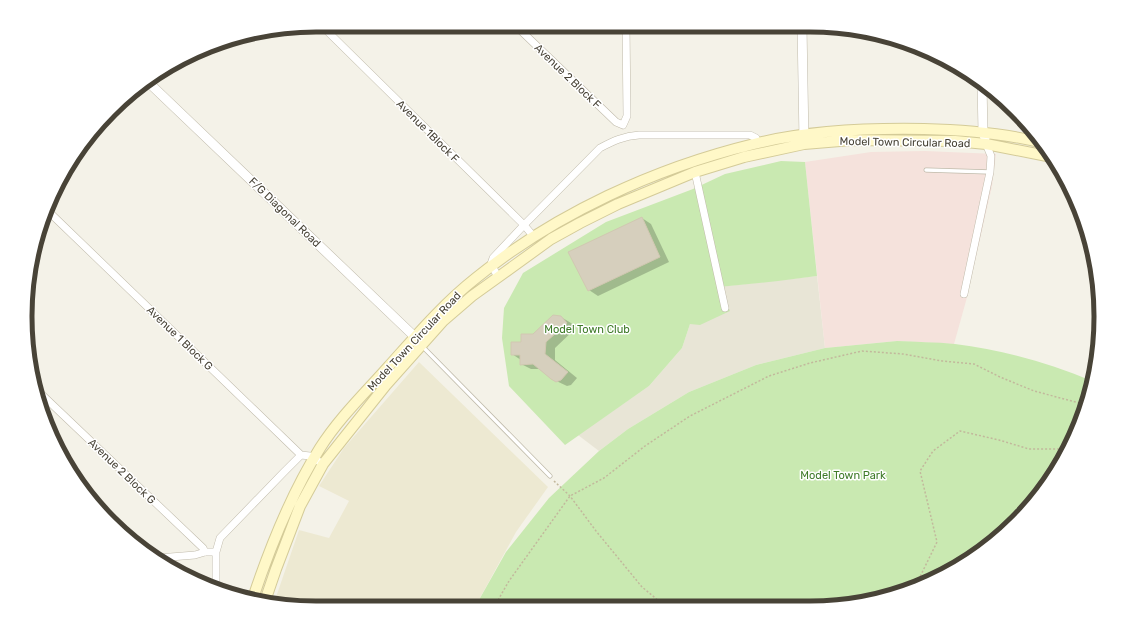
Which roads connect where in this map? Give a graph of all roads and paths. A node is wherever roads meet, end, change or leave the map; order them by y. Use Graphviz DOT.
graph roads {
  1 [pos="328,32"];
  2 [pos="522,32"];
  3 [pos="626,32"];
  4 [pos="802,32"];
  5 [pos="151,85"];
  6 [pos="982,90"];
  7 [pos="623,125"];
  8 [pos="983,132"];
  9 [pos="626,136"];
  10 [pos="1029,136"];
  11 [pos="804,140"];
  12 [pos="756,143"];
  13 [pos="986,144"];
  14 [pos="1044,155"];
  15 [pos="926,170"];
  16 [pos="695,172"];
  17 [pos="990,172"];
  18 [pos="51,214"];
  19 [pos="524,225"];
  20 [pos="534,237"];
  21 [pos="492,266"];
  22 [pos="498,277"];
  23 [pos="964,294"];
  24 [pos="725,308"];
  25 [pos="418,341"];
  26 [pos="44,397"];
  27 [pos="1080,403"];
  28 [pos="1061,449"];
  29 [pos="301,455"];
  30 [pos="318,461"];
  31 [pos="550,476"];
  32 [pos="570,496"];
  33 [pos="205,552"];
  34 [pos="216,552"];
  35 [pos="165,557"];
  36 [pos="919,579"];
  37 [pos="216,582"];
  38 [pos="254,594"];
  39 [pos="266,597"];
  40 [pos="497,601"];
  41 [pos="659,601"];
  1 -- 19 [label="street, Avenue 1Block F"];
  2 -- 7 [label="street, Avenue 2 Block F"];
  3 -- 7 [label="street"];
  4 -- 11 [label="street"];
  5 -- 25 [label="street, F/G Diagonal Road"];
  6 -- 8 [label="street"];
  7 -- 9 [label="street"];
  8 -- 10 [label="main road, Model Town Circular Road"];
  8 -- 11 [label="main road, Model Town Circular Road"];
  8 -- 13 [label="street"];
  9 -- 12 [label="street"];
  9 -- 19 [label="street"];
  11 -- 12 [label="main road, Model Town Circular Road"];
  11 -- 13 [label="main road, Model Town Circular Road"];
  11 -- 16 [label="main road, Model Town Circular Road"];
  12 -- 20 [label="main road, Model Town Circular Road"];
  13 -- 14 [label="main road, Model Town Circular Road"];
  13 -- 17 [label="street"];
  15 -- 17 [label="lane"];
  16 -- 22 [label="main road, Model Town Circular Road"];
  16 -- 24 [label="street"];
  17 -- 23 [label="street"];
  18 -- 29 [label="street, Avenue 1 Block G"];
  19 -- 20 [label="street, Avenue 1Block F"];
  19 -- 21 [label="street"];
  20 -- 21 [label="main road, Model Town Circular Road"];
  21 -- 22 [label="street"];
  21 -- 25 [label="main road, Model Town Circular Road"];
  22 -- 25 [label="main road, Model Town Circular Road"];
  25 -- 30 [label="main road, Model Town Circular Road"];
  25 -- 31 [label="lane"];
  26 -- 33 [label="street, Avenue 2 Block G"];
  27 -- 32 [label="path"];
  28 -- 36 [label="path"];
  29 -- 30 [label="street"];
  29 -- 34 [label="street"];
  30 -- 38 [label="main road, Model Town Circular Road"];
  30 -- 39 [label="main road, Model Town Circular Road"];
  31 -- 32 [label="path"];
  32 -- 40 [label="path"];
  32 -- 41 [label="path"];
  33 -- 34 [label="street"];
  33 -- 35 [label="street"];
  34 -- 37 [label="street"];
}
